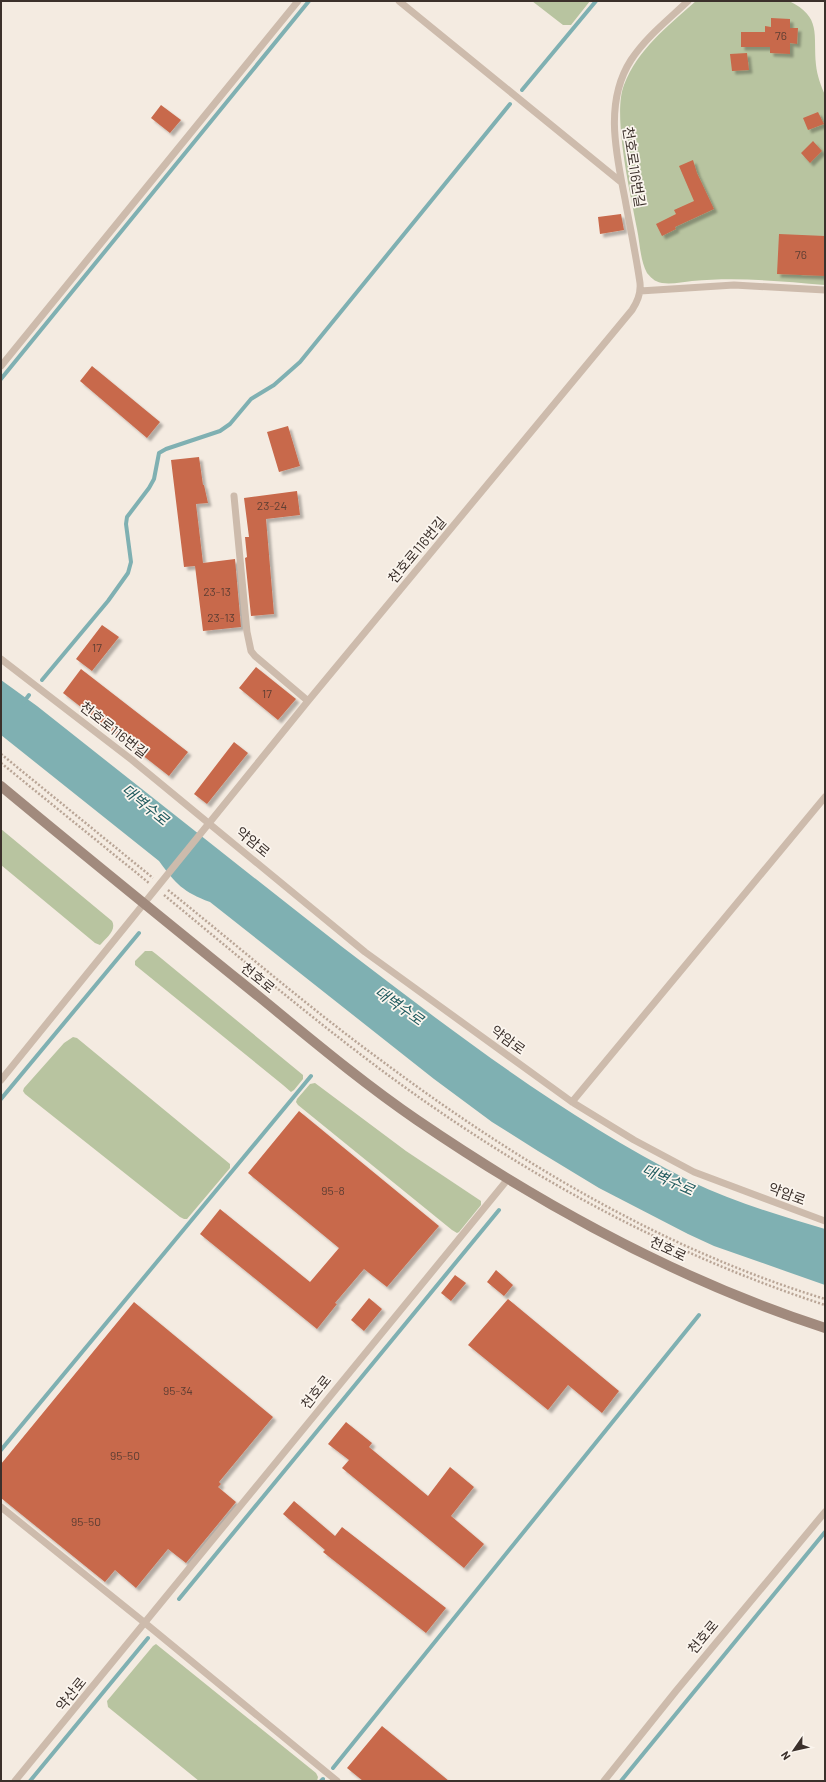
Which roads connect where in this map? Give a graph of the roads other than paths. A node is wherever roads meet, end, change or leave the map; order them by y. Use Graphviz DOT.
graph roads {
  1 [pos="298,1"];
  2 [pos="399,1"];
  3 [pos="688,1"];
  4 [pos="622,182"];
  5 [pos="825,290"];
  6 [pos="640,291"];
  7 [pos="1,366"];
  8 [pos="234,496"];
  9 [pos="1,658"];
  10 [pos="308,701"];
  11 [pos="1,786"];
  12 [pos="825,797"];
  13 [pos="208,825"];
  14 [pos="145,904"];
  15 [pos="1,1080"];
  16 [pos="572,1102"];
  17 [pos="508,1179"];
  18 [pos="825,1221"];
  19 [pos="825,1328"];
  20 [pos="1,1507"];
  21 [pos="825,1512"];
  22 [pos="145,1622"];
  23 [pos="15,1781"];
  24 [pos="338,1781"];
  25 [pos="604,1781"];
  1 -- 7 [label="lane"];
  2 -- 4 [label="lane"];
  3 -- 4 [label="lane, 천호로116번길"];
  4 -- 6 [label="lane, 천호로116번길"];
  5 -- 6 [label="lane"];
  6 -- 10 [label="lane, 천호로116번길"];
  8 -- 10 [label="lane"];
  9 -- 13 [label="lane, 천호로116번길"];
  10 -- 13 [label="lane, 천호로116번길"];
  11 -- 14 [label="street, 천호로"];
  12 -- 16 [label="lane"];
  13 -- 14 [label="lane, 천호로116번길"];
  13 -- 16 [label="lane, 약암로"];
  14 -- 15 [label="lane, 천호로116번길"];
  14 -- 17 [label="street, 천호로"];
  16 -- 18 [label="lane, 약암로"];
  17 -- 19 [label="street, 천호로"];
  17 -- 22 [label="lane, 천호로"];
  20 -- 22 [label="lane"];
  21 -- 25 [label="lane, 천호로"];
  22 -- 23 [label="lane, 약산로"];
  22 -- 24 [label="lane"];
}
